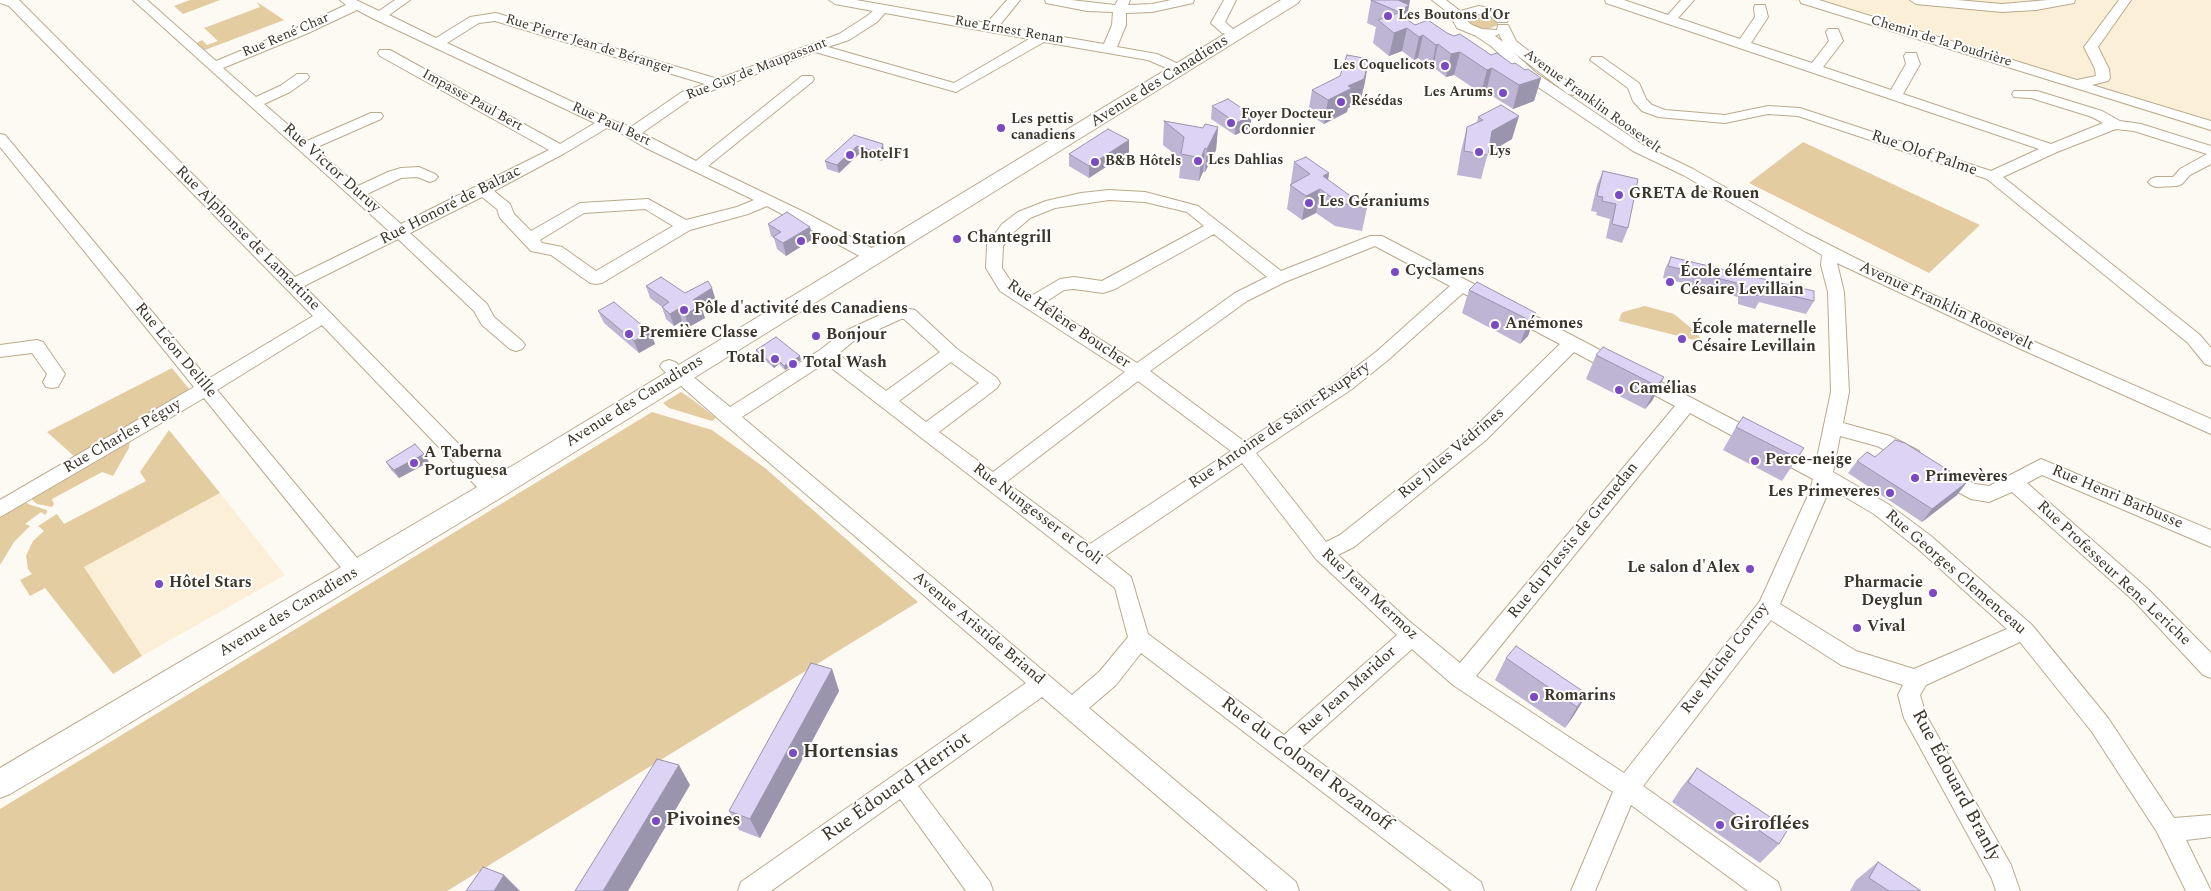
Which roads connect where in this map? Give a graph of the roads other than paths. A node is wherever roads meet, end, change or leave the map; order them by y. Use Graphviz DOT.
graph roads {
  1 [pos="7,0"];
  2 [pos="139,0"];
  3 [pos="404,0"];
  4 [pos="835,0"];
  5 [pos="1014,0"];
  6 [pos="1051,0"];
  7 [pos="1188,0"];
  8 [pos="1230,0"];
  9 [pos="1276,0"];
  10 [pos="1292,0"];
  11 [pos="1438,0"];
  12 [pos="1448,0"];
  13 [pos="1611,0"];
  14 [pos="1688,0"];
  15 [pos="1806,0"];
  16 [pos="1916,0"];
  17 [pos="2068,0"];
  18 [pos="2125,0"];
  19 [pos="351,3"];
  20 [pos="0,4"];
  21 [pos="1122,4"];
  22 [pos="879,5"];
  23 [pos="1760,8"];
  24 [pos="1480,11"];
  25 [pos="379,16"];
  26 [pos="1460,18"];
  27 [pos="1670,20"];
  28 [pos="1503,24"];
  29 [pos="990,28"];
  30 [pos="1226,30"];
  31 [pos="1833,32"];
  32 [pos="1481,33"];
  33 [pos="1042,38"];
  34 [pos="437,43"];
  35 [pos="1742,44"];
  36 [pos="815,48"];
  37 [pos="1109,50"];
  38 [pos="385,53"];
  39 [pos="1911,56"];
  40 [pos="1597,60"];
  41 [pos="215,66"];
  42 [pos="1175,67"];
  43 [pos="1815,68"];
  44 [pos="302,77"];
  45 [pos="806,79"];
  46 [pos="716,83"];
  47 [pos="2076,84"];
  48 [pos="2019,94"];
  49 [pos="1895,95"];
  50 [pos="256,102"];
  51 [pos="376,116"];
  52 [pos="606,123"];
  53 [pos="2116,125"];
  54 [pos="2211,126"];
  55 [pos="633,134"];
  56 [pos="0,138"];
  57 [pos="306,147"];
  58 [pos="2052,149"];
  59 [pos="560,150"];
  60 [pos="2211,151"];
  61 [pos="2211,158"];
  62 [pos="698,167"];
  63 [pos="1688,172"];
  64 [pos="430,176"];
  65 [pos="1992,176"];
  66 [pos="2156,182"];
  67 [pos="483,190"];
  68 [pos="358,193"];
  69 [pos="768,200"];
  70 [pos="684,226"];
  71 [pos="1215,227"];
  72 [pos="401,232"];
  73 [pos="530,239"];
  74 [pos="868,253"];
  75 [pos="1830,253"];
  76 [pos="1865,270"];
  77 [pos="1279,278"];
  78 [pos="293,285"];
  79 [pos="1462,285"];
  80 [pos="1836,292"];
  81 [pos="1032,303"];
  82 [pos="323,316"];
  83 [pos="1572,343"];
  84 [pos="516,345"];
  85 [pos="0,351"];
  86 [pos="951,353"];
  87 [pos="826,354"];
  88 [pos="2211,360"];
  89 [pos="674,371"];
  90 [pos="1137,372"];
  91 [pos="52,382"];
  92 [pos="207,388"];
  93 [pos="886,401"];
  94 [pos="1687,404"];
  95 [pos="728,417"];
  96 [pos="1834,427"];
  97 [pos="2211,427"];
  98 [pos="926,432"];
  99 [pos="1244,451"];
  100 [pos="1823,476"];
  101 [pos="994,482"];
  102 [pos="2013,482"];
  103 [pos="485,483"];
  104 [pos="0,509"];
  105 [pos="2211,538"];
  106 [pos="1323,553"];
  107 [pos="1090,555"];
  108 [pos="350,564"];
  109 [pos="1768,607"];
  110 [pos="2024,632"];
  111 [pos="1412,636"];
  112 [pos="1139,639"];
  113 [pos="2211,668"];
  114 [pos="1461,678"];
  115 [pos="1917,680"];
  116 [pos="1043,684"];
  117 [pos="1072,709"];
  118 [pos="1284,749"];
  119 [pos="0,768"];
  120 [pos="0,784"];
  121 [pos="903,784"];
  122 [pos="1627,788"];
  123 [pos="2211,826"];
  124 [pos="2168,830"];
  125 [pos="750,891"];
  126 [pos="981,891"];
  127 [pos="1287,891"];
  128 [pos="1472,891"];
  129 [pos="1583,891"];
  130 [pos="1769,891"];
  131 [pos="2008,891"];
  132 [pos="2199,891"];
  1 -- 20 [label="street"];
  1 -- 78 [label="street, Rue Alphonse de Lamartine"];
  2 -- 41 [label="street, Rue Victor Duruy"];
  3 -- 25 [label="street"];
  4 -- 22 [label="street, Rue Ernest Renan"];
  5 -- 29 [label="street"];
  6 -- 21 [label="street"];
  7 -- 21 [label="street"];
  8 -- 30 [label="street"];
  9 -- 30 [label="main road, Avenue des Canadiens"];
  10 -- 42 [label="main road, Avenue des Canadiens"];
  11 -- 26 [label="street"];
  12 -- 24 [label="street"];
  13 -- 27 [label="street"];
  14 -- 27 [label="street"];
  15 -- 47 [label="street, Chemin de la Poudrière"];
  16 -- 17 [label="street"];
  18 -- 47 [label="street, Chemin de la Poudrière"];
  19 -- 25 [label="street, Rue Paul Bert"];
  19 -- 41 [label="street, Rue René Char"];
  21 -- 37 [label="street"];
  22 -- 29 [label="street, Rue Ernest Renan"];
  22 -- 36 [label="street, Rue Guy de Maupassant"];
  23 -- 35 [label="street"];
  24 -- 26 [label="street"];
  24 -- 28 [label="street"];
  25 -- 34 [label="street, Rue Paul Bert"];
  26 -- 32 [label="street, Avenue Franklin Roosevelt"];
  27 -- 35 [label="street"];
  28 -- 32 [label="street"];
  28 -- 63 [label="street, Avenue Franklin Roosevelt"];
  29 -- 33 [label="street, Rue Ernest Renan"];
  30 -- 42 [label="main road, Avenue des Canadiens"];
  31 -- 43 [label="street"];
  32 -- 63 [label="street, Avenue Franklin Roosevelt"];
  33 -- 36 [label="street"];
  33 -- 37 [label="street, Rue Ernest Renan"];
  34 -- 46 [label="street, Rue Pierre Jean de Béranger"];
  34 -- 52 [label="street, Rue Paul Bert"];
  35 -- 43 [label="street"];
  36 -- 46 [label="street, Rue Guy de Maupassant"];
  37 -- 42 [label="street, Rue Ernest Renan"];
  38 -- 59 [label="street, Impasse Paul Bert"];
  39 -- 49 [label="street"];
  40 -- 65 [label="street, Rue Olof Palme"];
  41 -- 50 [label="street, Rue Victor Duruy"];
  42 -- 74 [label="main road, Avenue des Canadiens"];
  43 -- 49 [label="street"];
  44 -- 50 [label="street"];
  45 -- 62 [label="street"];
  46 -- 55 [label="street, Rue Guy de Maupassant"];
  47 -- 54 [label="street, Chemin de la Poudrière"];
  48 -- 53 [label="street"];
  49 -- 58 [label="street"];
  50 -- 57 [label="street, Rue Victor Duruy"];
  51 -- 57 [label="street"];
  52 -- 55 [label="street, Rue Paul Bert"];
  52 -- 59 [label="street, Rue Honoré de Balzac"];
  53 -- 58 [label="street"];
  53 -- 60 [label="street"];
  55 -- 62 [label="street, Rue Paul Bert"];
  56 -- 92 [label="street, Rue Léon Delille"];
  57 -- 68 [label="street, Rue Victor Duruy"];
  58 -- 65 [label="street"];
  59 -- 67 [label="street, Rue Honoré de Balzac"];
  61 -- 66 [label="street"];
  62 -- 69 [label="street, Rue Paul Bert"];
  63 -- 75 [label="street, Avenue Franklin Roosevelt"];
  64 -- 68 [label="street"];
  65 -- 88 [label="street, Rue Olof Palme"];
  67 -- 72 [label="street, Rue Honoré de Balzac"];
  67 -- 73 [label="street"];
  68 -- 72 [label="street, Rue Victor Duruy"];
  69 -- 70 [label="street"];
  69 -- 74 [label="street, Rue Paul Bert"];
  70 -- 73 [label="street"];
  70 -- 73 [label="street"];
  71 -- 77 [label="street, Rue Hélène Boucher"];
  71 -- 81 [label="street"];
  71 -- 81 [label="street, Rue Hélène Boucher"];
  72 -- 78 [label="street, Rue Honoré de Balzac"];
  72 -- 84 [label="street, Rue Victor Duruy"];
  74 -- 89 [label="main road, Avenue des Canadiens"];
  75 -- 76 [label="street, Avenue Franklin Roosevelt"];
  75 -- 80 [label="street, Rue Michel Corroy"];
  76 -- 80 [label="street"];
  76 -- 97 [label="street, Avenue Franklin Roosevelt"];
  77 -- 79 [label="street, Rue Georges Clemenceau"];
  77 -- 90 [label="street"];
  78 -- 82 [label="street, Rue Alphonse de Lamartine"];
  79 -- 83 [label="street, Rue Georges Clemenceau"];
  79 -- 99 [label="street, Rue Antoine de Saint-Exupéry"];
  80 -- 96 [label="street, Rue Michel Corroy"];
  81 -- 90 [label="street, Rue Hélène Boucher"];
  82 -- 92 [label="street, Rue Charles Péguy"];
  82 -- 103 [label="street, Rue Alphonse de Lamartine"];
  83 -- 94 [label="street, Rue Georges Clemenceau"];
  83 -- 106 [label="street, Rue Jules Védrines"];
  85 -- 91 [label="street"];
  86 -- 87 [label="street"];
  86 -- 93 [label="street"];
  86 -- 98 [label="street"];
  87 -- 93 [label="street, Rue Nungesser et Coli"];
  87 -- 95 [label="street"];
  89 -- 95 [label="street, Avenue Aristide Briand"];
  89 -- 103 [label="main road, Avenue des Canadiens"];
  89 -- 120 [label="main road, Avenue des Canadiens"];
  90 -- 99 [label="street, Rue Jean Mermoz"];
  90 -- 101 [label="street"];
  92 -- 104 [label="street, Rue Charles Péguy"];
  92 -- 108 [label="street, Rue Léon Delille"];
  93 -- 98 [label="street, Rue Nungesser et Coli"];
  94 -- 100 [label="street, Rue Georges Clemenceau"];
  94 -- 114 [label="street, Rue du Plessis de Grenedan"];
  95 -- 116 [label="street, Avenue Aristide Briand"];
  96 -- 100 [label="street, Rue Michel Corroy"];
  96 -- 102 [label="street, Rue Henri Barbusse"];
  98 -- 101 [label="street, Rue Nungesser et Coli"];
  99 -- 106 [label="street, Rue Jean Mermoz"];
  99 -- 107 [label="street, Rue Antoine de Saint-Exupéry"];
  100 -- 109 [label="street, Rue Michel Corroy"];
  100 -- 110 [label="street, Rue Georges Clemenceau"];
  101 -- 107 [label="street, Rue Nungesser et Coli"];
  102 -- 105 [label="street, Rue Henri Barbusse"];
  102 -- 113 [label="street, Rue Professeur Rene Leriche"];
  103 -- 108 [label="main road, Avenue des Canadiens"];
  106 -- 111 [label="street, Rue Jean Mermoz"];
  107 -- 112 [label="street, Rue Nungesser et Coli"];
  108 -- 119 [label="main road, Avenue des Canadiens"];
  109 -- 115 [label="street"];
  109 -- 122 [label="street, Rue Michel Corroy"];
  110 -- 115 [label="street"];
  110 -- 124 [label="street, Rue Georges Clemenceau"];
  111 -- 114 [label="street, Rue Jean Mermoz"];
  111 -- 118 [label="street, Rue Jean Maridor"];
  112 -- 117 [label="street"];
  112 -- 118 [label="street, Rue du Colonel Rozanoff"];
  114 -- 122 [label="street, Rue Jean Mermoz"];
  115 -- 131 [label="street, Rue Édouard Branly"];
  116 -- 117 [label="street, Avenue Aristide Briand"];
  116 -- 121 [label="street, Rue Édouard Herriot"];
  117 -- 127 [label="street, Avenue Aristide Briand"];
  118 -- 128 [label="street, Rue du Colonel Rozanoff"];
  121 -- 125 [label="street, Rue Édouard Herriot"];
  121 -- 126 [label="street"];
  122 -- 129 [label="street, Rue Michel Corroy"];
  122 -- 130 [label="street"];
  123 -- 124 [label="street"];
  124 -- 132 [label="street, Rue Georges Clemenceau"];
}
